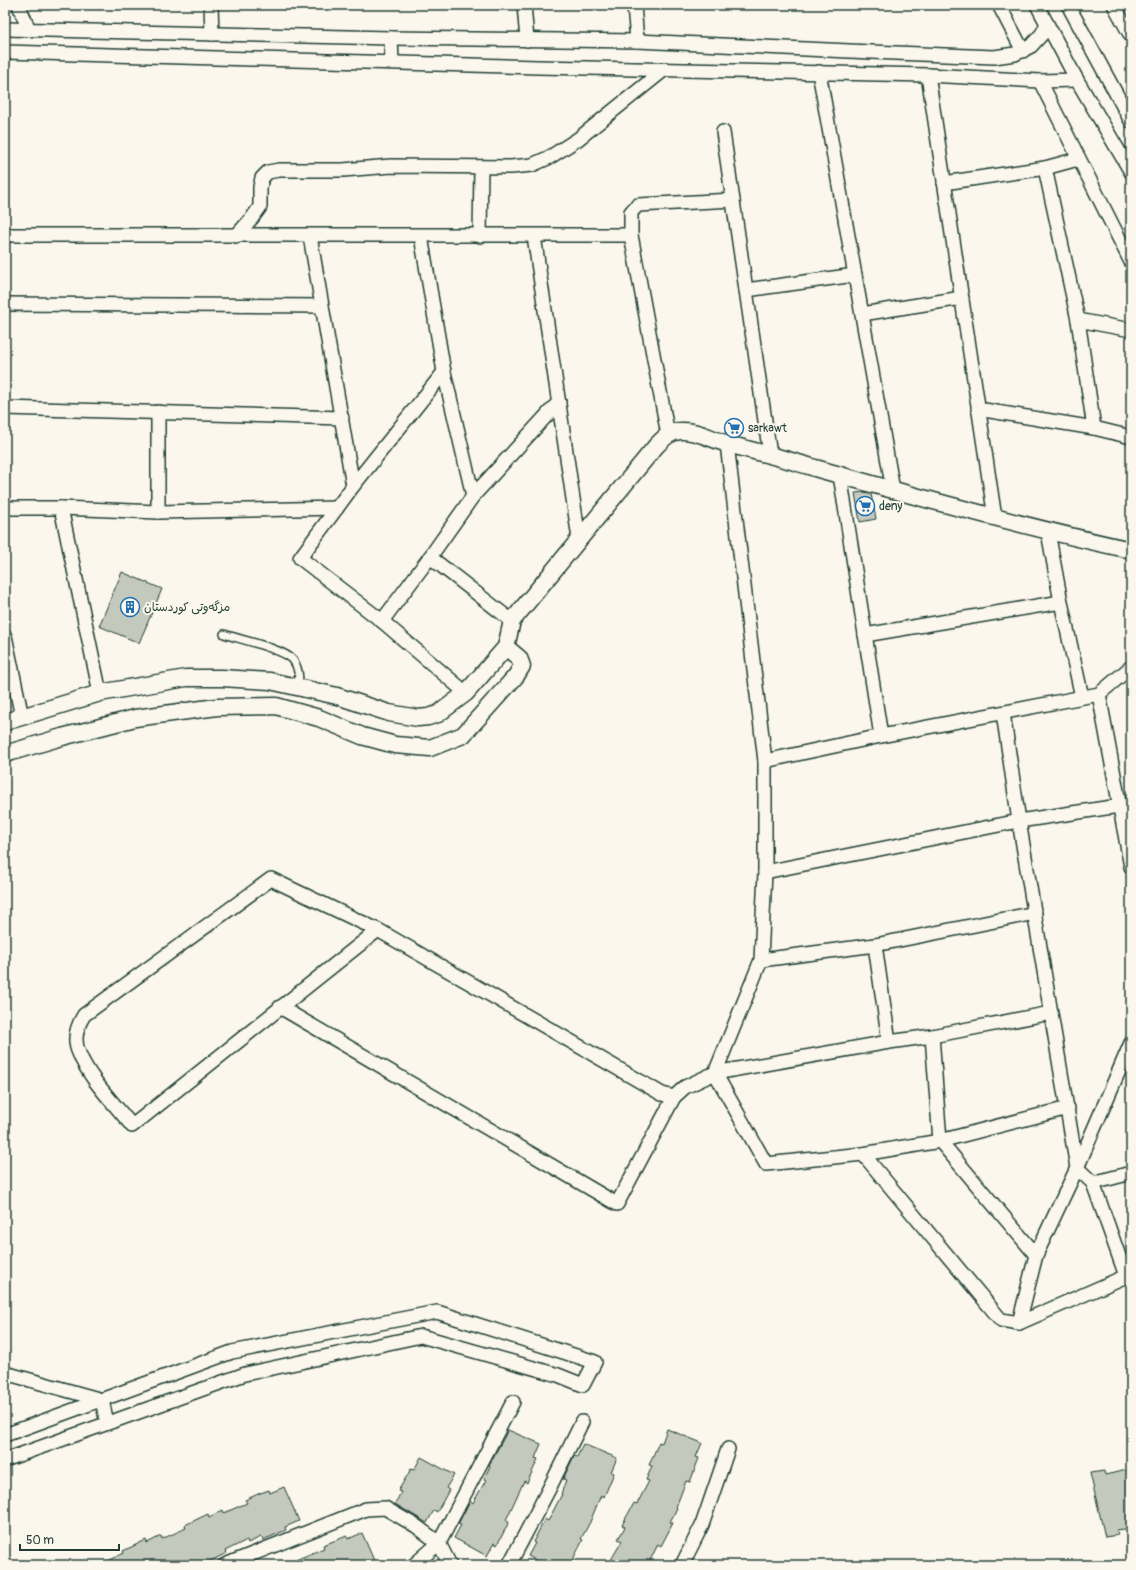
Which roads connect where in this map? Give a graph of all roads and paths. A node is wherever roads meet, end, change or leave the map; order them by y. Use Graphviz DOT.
graph roads {
  1 [pos="20,5"];
  2 [pos="211,5"];
  3 [pos="524,5"];
  4 [pos="634,5"];
  5 [pos="999,5"];
  6 [pos="1037,5"];
  7 [pos="1068,5"];
  8 [pos="1114,5"];
  9 [pos="1047,24"];
  10 [pos="5,29"];
  11 [pos="29,30"];
  12 [pos="212,34"];
  13 [pos="1131,36"];
  14 [pos="391,38"];
  15 [pos="527,40"];
  16 [pos="637,41"];
  17 [pos="1023,51"];
  18 [pos="5,52"];
  19 [pos="871,52"];
  20 [pos="392,62"];
  21 [pos="665,69"];
  22 [pos="819,72"];
  23 [pos="872,74"];
  24 [pos="928,75"];
  25 [pos="1077,80"];
  26 [pos="1040,82"];
  27 [pos="1131,121"];
  28 [pos="723,132"];
  29 [pos="1078,158"];
  30 [pos="481,167"];
  31 [pos="1045,168"];
  32 [pos="1131,172"];
  33 [pos="944,183"];
  34 [pos="733,200"];
  35 [pos="5,235"];
  36 [pos="630,235"];
  37 [pos="236,236"];
  38 [pos="310,236"];
  39 [pos="421,236"];
  40 [pos="480,236"];
  41 [pos="534,236"];
  42 [pos="1131,262"];
  43 [pos="855,275"];
  44 [pos="746,290"];
  45 [pos="962,298"];
  46 [pos="5,304"];
  47 [pos="322,306"];
  48 [pos="862,314"];
  49 [pos="1078,320"];
  50 [pos="1131,330"];
  51 [pos="444,372"];
  52 [pos="559,402"];
  53 [pos="5,408"];
  54 [pos="978,409"];
  55 [pos="158,412"];
  56 [pos="342,418"];
  57 [pos="1094,428"];
  58 [pos="668,435"];
  59 [pos="1131,437"];
  60 [pos="727,444"];
  61 [pos="770,455"];
  62 [pos="840,475"];
  63 [pos="353,486"];
  64 [pos="894,490"];
  65 [pos="473,496"];
  66 [pos="5,508"];
  67 [pos="61,508"];
  68 [pos="337,508"];
  69 [pos="158,512"];
  70 [pos="995,518"];
  71 [pos="1048,532"];
  72 [pos="580,539"];
  73 [pos="1131,550"];
  74 [pos="430,557"];
  75 [pos="1061,602"];
  76 [pos="382,621"];
  77 [pos="512,621"];
  78 [pos="224,634"];
  79 [pos="865,635"];
  80 [pos="5,636"];
  81 [pos="506,647"];
  82 [pos="1131,667"];
  83 [pos="299,687"];
  84 [pos="100,693"];
  85 [pos="466,693"];
  86 [pos="1098,694"];
  87 [pos="1082,697"];
  88 [pos="295,712"];
  89 [pos="1003,713"];
  90 [pos="22,717"];
  91 [pos="5,722"];
  92 [pos="881,736"];
  93 [pos="5,754"];
  94 [pos="765,761"];
  95 [pos="1119,806"];
  96 [pos="1126,817"];
  97 [pos="1019,821"];
  98 [pos="1131,866"];
  99 [pos="765,872"];
  100 [pos="1035,913"];
  101 [pos="378,930"];
  102 [pos="875,945"];
  103 [pos="761,960"];
  104 [pos="280,1008"];
  105 [pos="1051,1013"];
  106 [pos="932,1036"];
  107 [pos="889,1042"];
  108 [pos="1131,1043"];
  109 [pos="715,1073"];
  110 [pos="674,1097"];
  111 [pos="1068,1108"];
  112 [pos="940,1141"];
  113 [pos="864,1154"];
  114 [pos="1077,1168"];
  115 [pos="1131,1173"];
  116 [pos="1093,1183"];
  117 [pos="1036,1255"];
  118 [pos="1128,1275"];
  119 [pos="1019,1324"];
  120 [pos="5,1373"];
  121 [pos="102,1400"];
  122 [pos="512,1402"];
  123 [pos="582,1422"];
  124 [pos="107,1423"];
  125 [pos="5,1435"];
  126 [pos="728,1449"];
  127 [pos="5,1460"];
  128 [pos="439,1543"];
  129 [pos="225,1565"];
  130 [pos="414,1565"];
  131 [pos="450,1565"];
  132 [pos="508,1565"];
  133 [pos="682,1565"];
  1 -- 11 [label="street"];
  2 -- 12 [label="street"];
  3 -- 15 [label="street"];
  4 -- 16 [label="street"];
  5 -- 17 [label="street"];
  6 -- 9 [label="street"];
  7 -- 27 [label="street"];
  8 -- 13 [label="street"];
  9 -- 17 [label="street"];
  9 -- 25 [label="street"];
  10 -- 11 [label="street"];
  11 -- 12 [label="street"];
  12 -- 14 [label="street"];
  14 -- 15 [label="street"];
  14 -- 20 [label="street"];
  15 -- 16 [label="street"];
  16 -- 19 [label="street"];
  17 -- 19 [label="street"];
  18 -- 20 [label="street"];
  19 -- 23 [label="street"];
  20 -- 21 [label="street"];
  21 -- 22 [label="street"];
  21 -- 30 [label="street"];
  22 -- 23 [label="street"];
  22 -- 43 [label="street"];
  23 -- 24 [label="street"];
  24 -- 26 [label="street"];
  24 -- 33 [label="street"];
  25 -- 26 [label="street"];
  25 -- 32 [label="street"];
  26 -- 29 [label="street"];
  28 -- 34 [label="street"];
  29 -- 31 [label="street"];
  29 -- 42 [label="street"];
  30 -- 37 [label="street"];
  30 -- 40 [label="street"];
  31 -- 33 [label="street"];
  31 -- 49 [label="street"];
  33 -- 45 [label="street"];
  34 -- 36 [label="street"];
  34 -- 44 [label="street"];
  35 -- 37 [label="street"];
  36 -- 41 [label="street"];
  36 -- 58 [label="street"];
  37 -- 38 [label="street"];
  38 -- 39 [label="street"];
  38 -- 47 [label="street"];
  39 -- 40 [label="street"];
  39 -- 51 [label="street"];
  40 -- 41 [label="street"];
  41 -- 52 [label="street"];
  43 -- 44 [label="street"];
  43 -- 48 [label="street"];
  44 -- 61 [label="street"];
  45 -- 48 [label="street"];
  45 -- 54 [label="street"];
  46 -- 47 [label="street"];
  47 -- 56 [label="street"];
  48 -- 64 [label="street"];
  49 -- 50 [label="street"];
  49 -- 57 [label="street"];
  51 -- 63 [label="street"];
  51 -- 65 [label="street"];
  52 -- 65 [label="street"];
  52 -- 72 [label="street"];
  53 -- 55 [label="street"];
  54 -- 57 [label="street"];
  54 -- 70 [label="street"];
  55 -- 56 [label="street"];
  55 -- 69 [label="street"];
  56 -- 63 [label="street"];
  57 -- 59 [label="street"];
  58 -- 60 [label="street"];
  58 -- 72 [label="street"];
  60 -- 61 [label="street"];
  60 -- 94 [label="street"];
  61 -- 62 [label="street"];
  62 -- 64 [label="street"];
  62 -- 79 [label="street"];
  63 -- 68 [label="street"];
  64 -- 70 [label="street"];
  65 -- 74 [label="street"];
  66 -- 67 [label="street"];
  67 -- 69 [label="street"];
  67 -- 84 [label="street"];
  68 -- 69 [label="street"];
  68 -- 76 [label="street"];
  70 -- 71 [label="street"];
  71 -- 73 [label="street"];
  71 -- 75 [label="street"];
  72 -- 77 [label="street"];
  74 -- 76 [label="street"];
  74 -- 77 [label="street"];
  75 -- 79 [label="street"];
  75 -- 87 [label="street"];
  76 -- 85 [label="street"];
  77 -- 81 [label="street"];
  78 -- 83 [label="lane"];
  79 -- 92 [label="street"];
  80 -- 90 [label="street"];
  81 -- 85 [label="street"];
  81 -- 88 [label="street"];
  82 -- 86 [label="street"];
  83 -- 84 [label="street"];
  83 -- 85 [label="street"];
  83 -- 88 [label="street"];
  84 -- 90 [label="street"];
  86 -- 87 [label="street"];
  86 -- 95 [label="street"];
  87 -- 89 [label="street"];
  88 -- 93 [label="street"];
  89 -- 92 [label="street"];
  89 -- 97 [label="street"];
  90 -- 91 [label="street"];
  92 -- 94 [label="street"];
  94 -- 99 [label="street"];
  95 -- 96 [label="street"];
  95 -- 97 [label="street"];
  96 -- 98 [label="street"];
  97 -- 99 [label="street"];
  97 -- 100 [label="street"];
  99 -- 103 [label="street"];
  100 -- 102 [label="street"];
  100 -- 105 [label="street"];
  101 -- 104 [label="street"];
  101 -- 104 [label="street"];
  101 -- 110 [label="street"];
  102 -- 103 [label="street"];
  102 -- 107 [label="street"];
  103 -- 109 [label="street"];
  104 -- 110 [label="street"];
  105 -- 106 [label="street"];
  105 -- 111 [label="street"];
  106 -- 107 [label="street"];
  106 -- 112 [label="street"];
  107 -- 109 [label="street"];
  108 -- 114 [label="street"];
  109 -- 110 [label="street"];
  109 -- 113 [label="street"];
  111 -- 112 [label="street"];
  111 -- 114 [label="street"];
  112 -- 113 [label="street"];
  112 -- 117 [label="street"];
  113 -- 119 [label="street"];
  114 -- 116 [label="street"];
  114 -- 117 [label="street"];
  115 -- 116 [label="street"];
  116 -- 118 [label="street"];
  117 -- 119 [label="street"];
  118 -- 119 [label="street"];
  120 -- 121 [label="street"];
  121 -- 124 [label="street"];
  121 -- 124 [label="street"];
  121 -- 125 [label="street"];
  122 -- 128 [label="street"];
  123 -- 132 [label="street"];
  124 -- 127 [label="street"];
  126 -- 133 [label="street"];
  128 -- 129 [label="street"];
  128 -- 130 [label="street"];
  128 -- 131 [label="street"];
}
